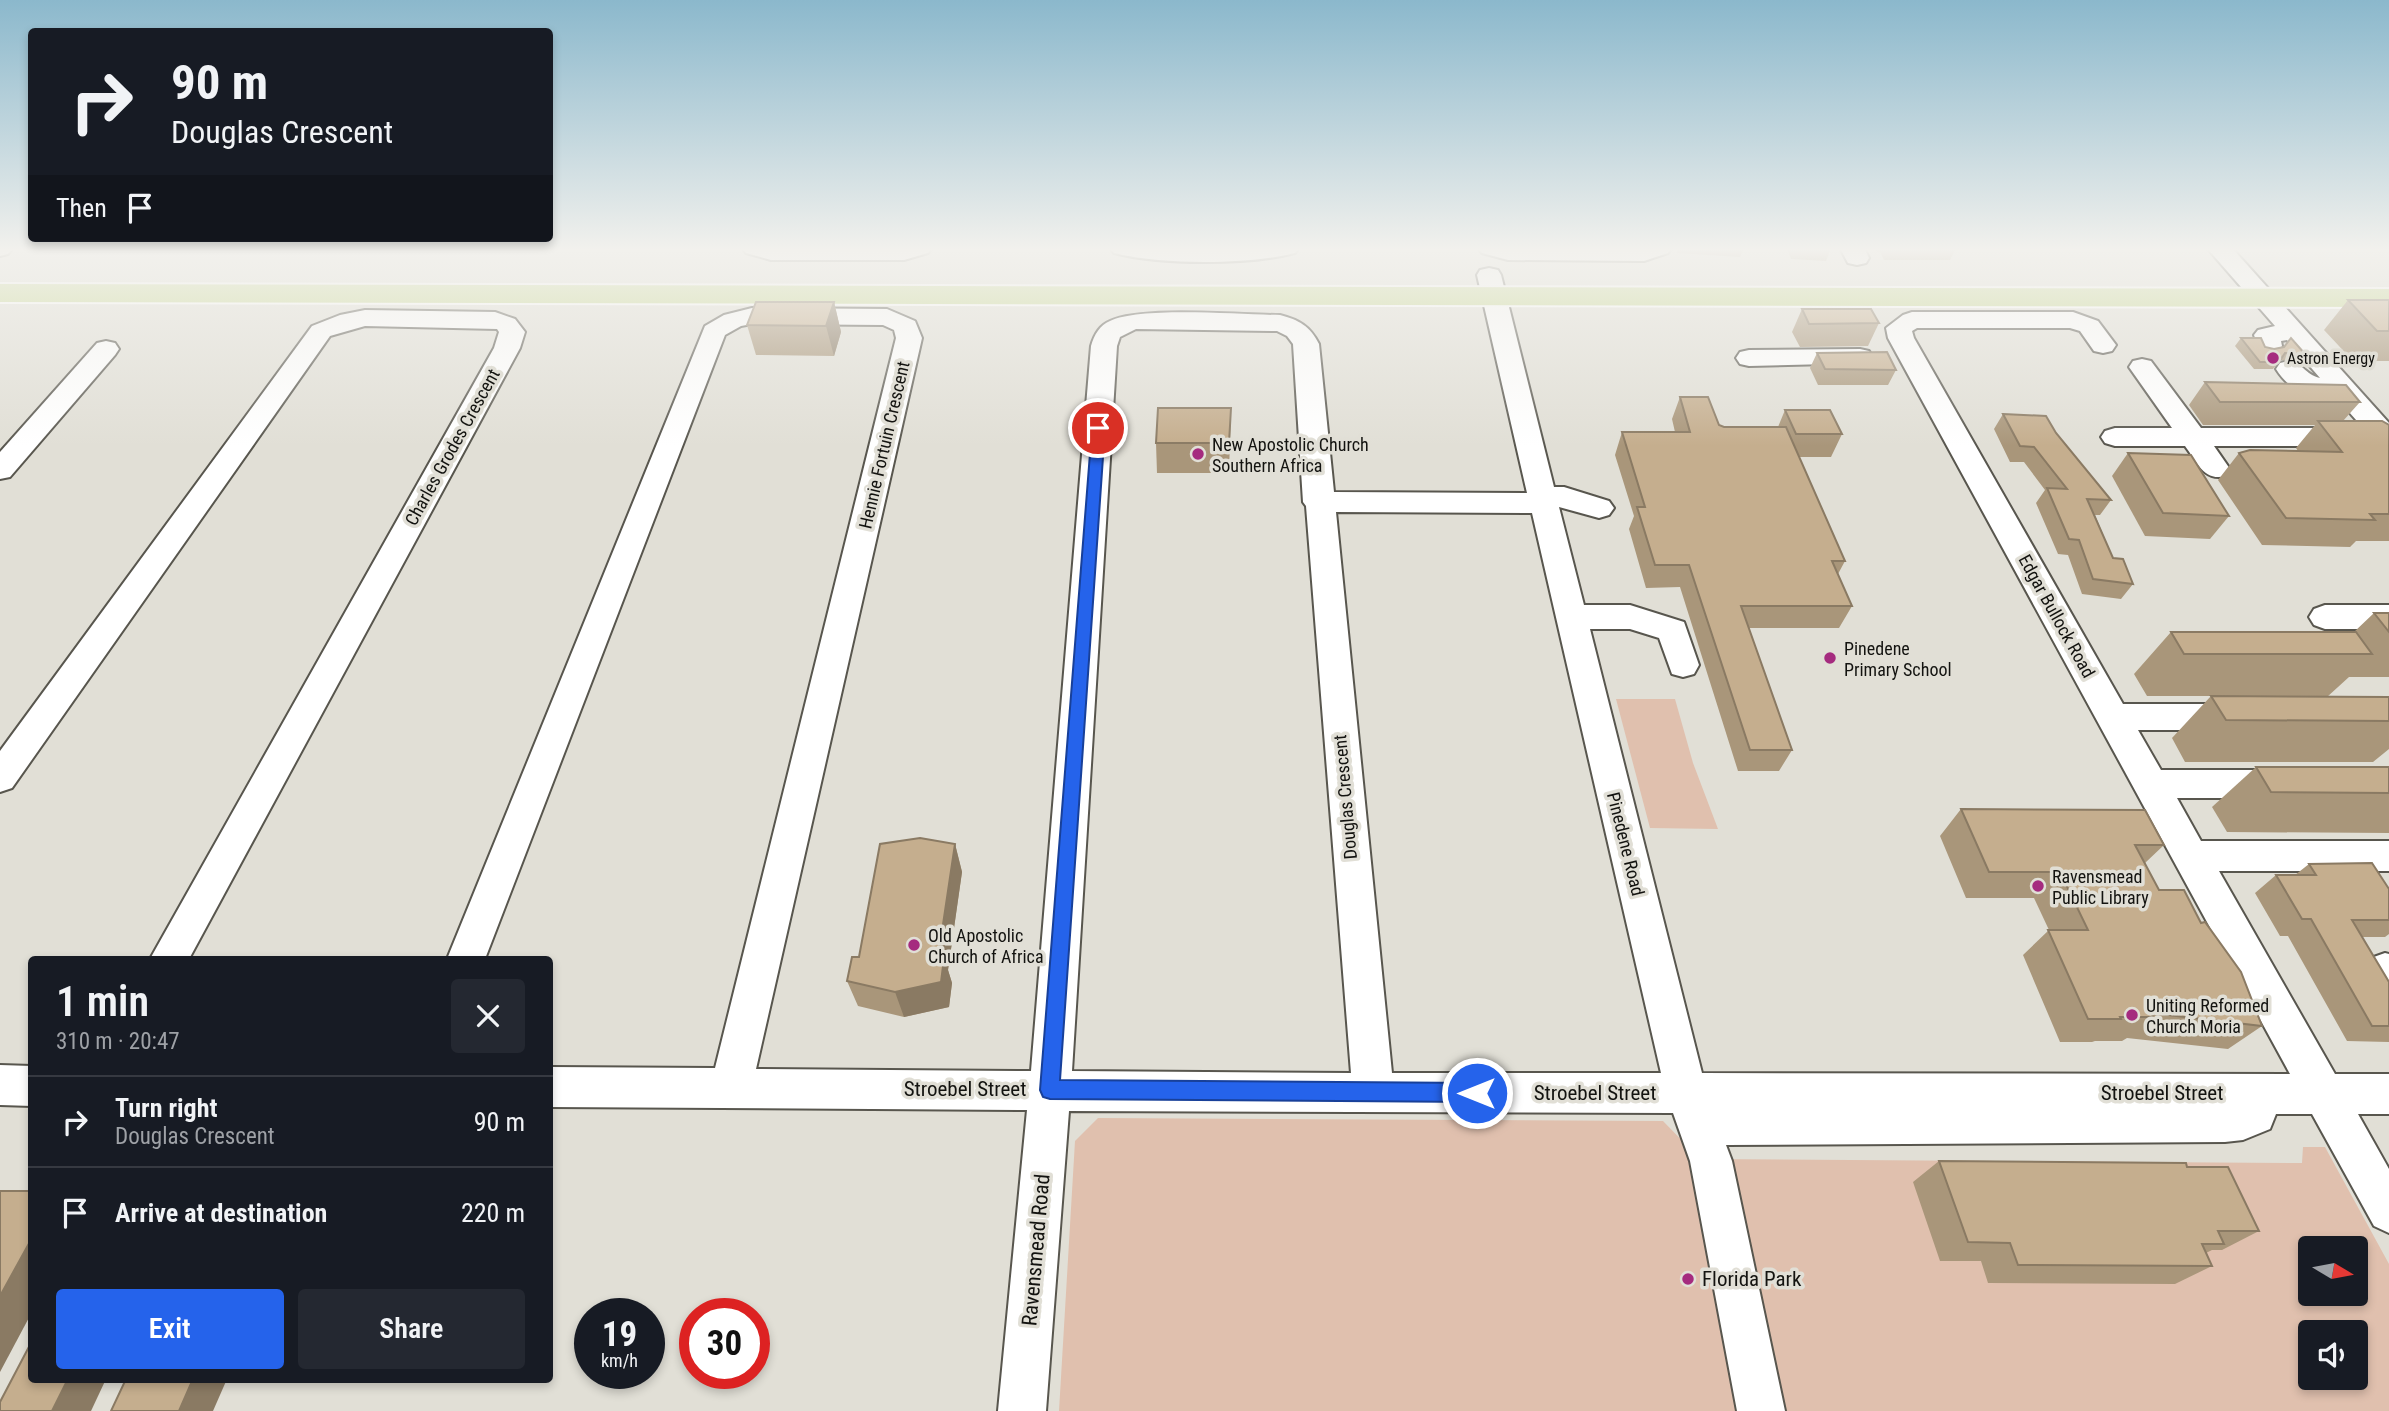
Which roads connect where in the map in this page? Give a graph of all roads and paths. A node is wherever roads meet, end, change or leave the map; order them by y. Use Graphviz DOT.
graph roads {
  1 [pos="1500,314"];
  2 [pos="2278,314"];
  3 [pos="2294,332"];
  4 [pos="2103,345"];
  5 [pos="2269,346"];
  6 [pos="106,349"];
  7 [pos="1912,356"];
  8 [pos="1749,358"];
  9 [pos="2142,367"];
  10 [pos="2289,369"];
  11 [pos="2342,387"];
  12 [pos="2115,437"];
  13 [pos="2193,438"];
  14 [pos="2387,438"];
  15 [pos="2216,469"];
  16 [pos="0,470"];
  17 [pos="1543,500"];
  18 [pos="1318,502"];
  19 [pos="1599,508"];
  20 [pos="1571,617"];
  21 [pos="2325,617"];
  22 [pos="2389,617"];
  23 [pos="1683,665"];
  24 [pos="2113,717"];
  25 [pos="2273,717"];
  26 [pos="0,778"];
  27 [pos="2151,784"];
  28 [pos="2318,784"];
  29 [pos="2190,856"];
  30 [pos="2389,856"];
  31 [pos="171,956"];
  32 [pos="467,956"];
  33 [pos="0,1086"];
  34 [pos="28,1086"];
  35 [pos="553,1087"];
  36 [pos="731,1087"];
  37 [pos="1050,1090"];
  38 [pos="1373,1093"];
  39 [pos="2324,1093"];
  40 [pos="2260,1094"];
  41 [pos="2389,1094"];
  42 [pos="1693,1109"];
  43 [pos="2389,1210"];
  44 [pos="1022,1411"];
  45 [pos="1761,1411"];
  1 -- 17 [label="street, Pinedene Road"];
  2 -- 3 [label="street"];
  3 -- 5 [label="street"];
  3 -- 11 [label="street"];
  4 -- 7 [label="street, Edgar Bullock Road"];
  6 -- 16 [label="street"];
  7 -- 8 [label="street"];
  7 -- 24 [label="street, Edgar Bullock Road"];
  9 -- 13 [label="street"];
  10 -- 11 [label="street"];
  11 -- 14 [label="street"];
  12 -- 13 [label="street"];
  13 -- 14 [label="street"];
  13 -- 15 [label="street"];
  17 -- 18 [label="street"];
  17 -- 19 [label="street"];
  17 -- 20 [label="street, Pinedene Road"];
  18 -- 37 [label="street, Douglas Crescent"];
  18 -- 38 [label="street, Douglas Crescent"];
  20 -- 23 [label="street"];
  20 -- 42 [label="street, Pinedene Road"];
  21 -- 22 [label="street"];
  24 -- 25 [label="street"];
  24 -- 27 [label="street, Edgar Bullock Road"];
  26 -- 31 [label="street, Charles Grodes Crescent"];
  27 -- 28 [label="street"];
  27 -- 29 [label="street, Edgar Bullock Road"];
  29 -- 30 [label="street"];
  29 -- 39 [label="street, Edgar Bullock Road"];
  32 -- 36 [label="street, Hennie Fortuin Crescent"];
  33 -- 34 [label="street"];
  35 -- 36 [label="street, Stroebel Street"];
  36 -- 37 [label="street, Stroebel Street"];
  37 -- 38 [label="street, Stroebel Street"];
  37 -- 44 [label="street, Ravensmead Road"];
  38 -- 42 [label="street, Stroebel Street"];
  39 -- 40 [label="street, Stroebel Street"];
  39 -- 41 [label="street, Stroebel Street"];
  39 -- 43 [label="street, Edgar Bullock Road"];
  40 -- 42 [label="street, Stroebel Street"];
  40 -- 42 [label="street"];
  42 -- 45 [label="street, Pinedene Road"];
}
